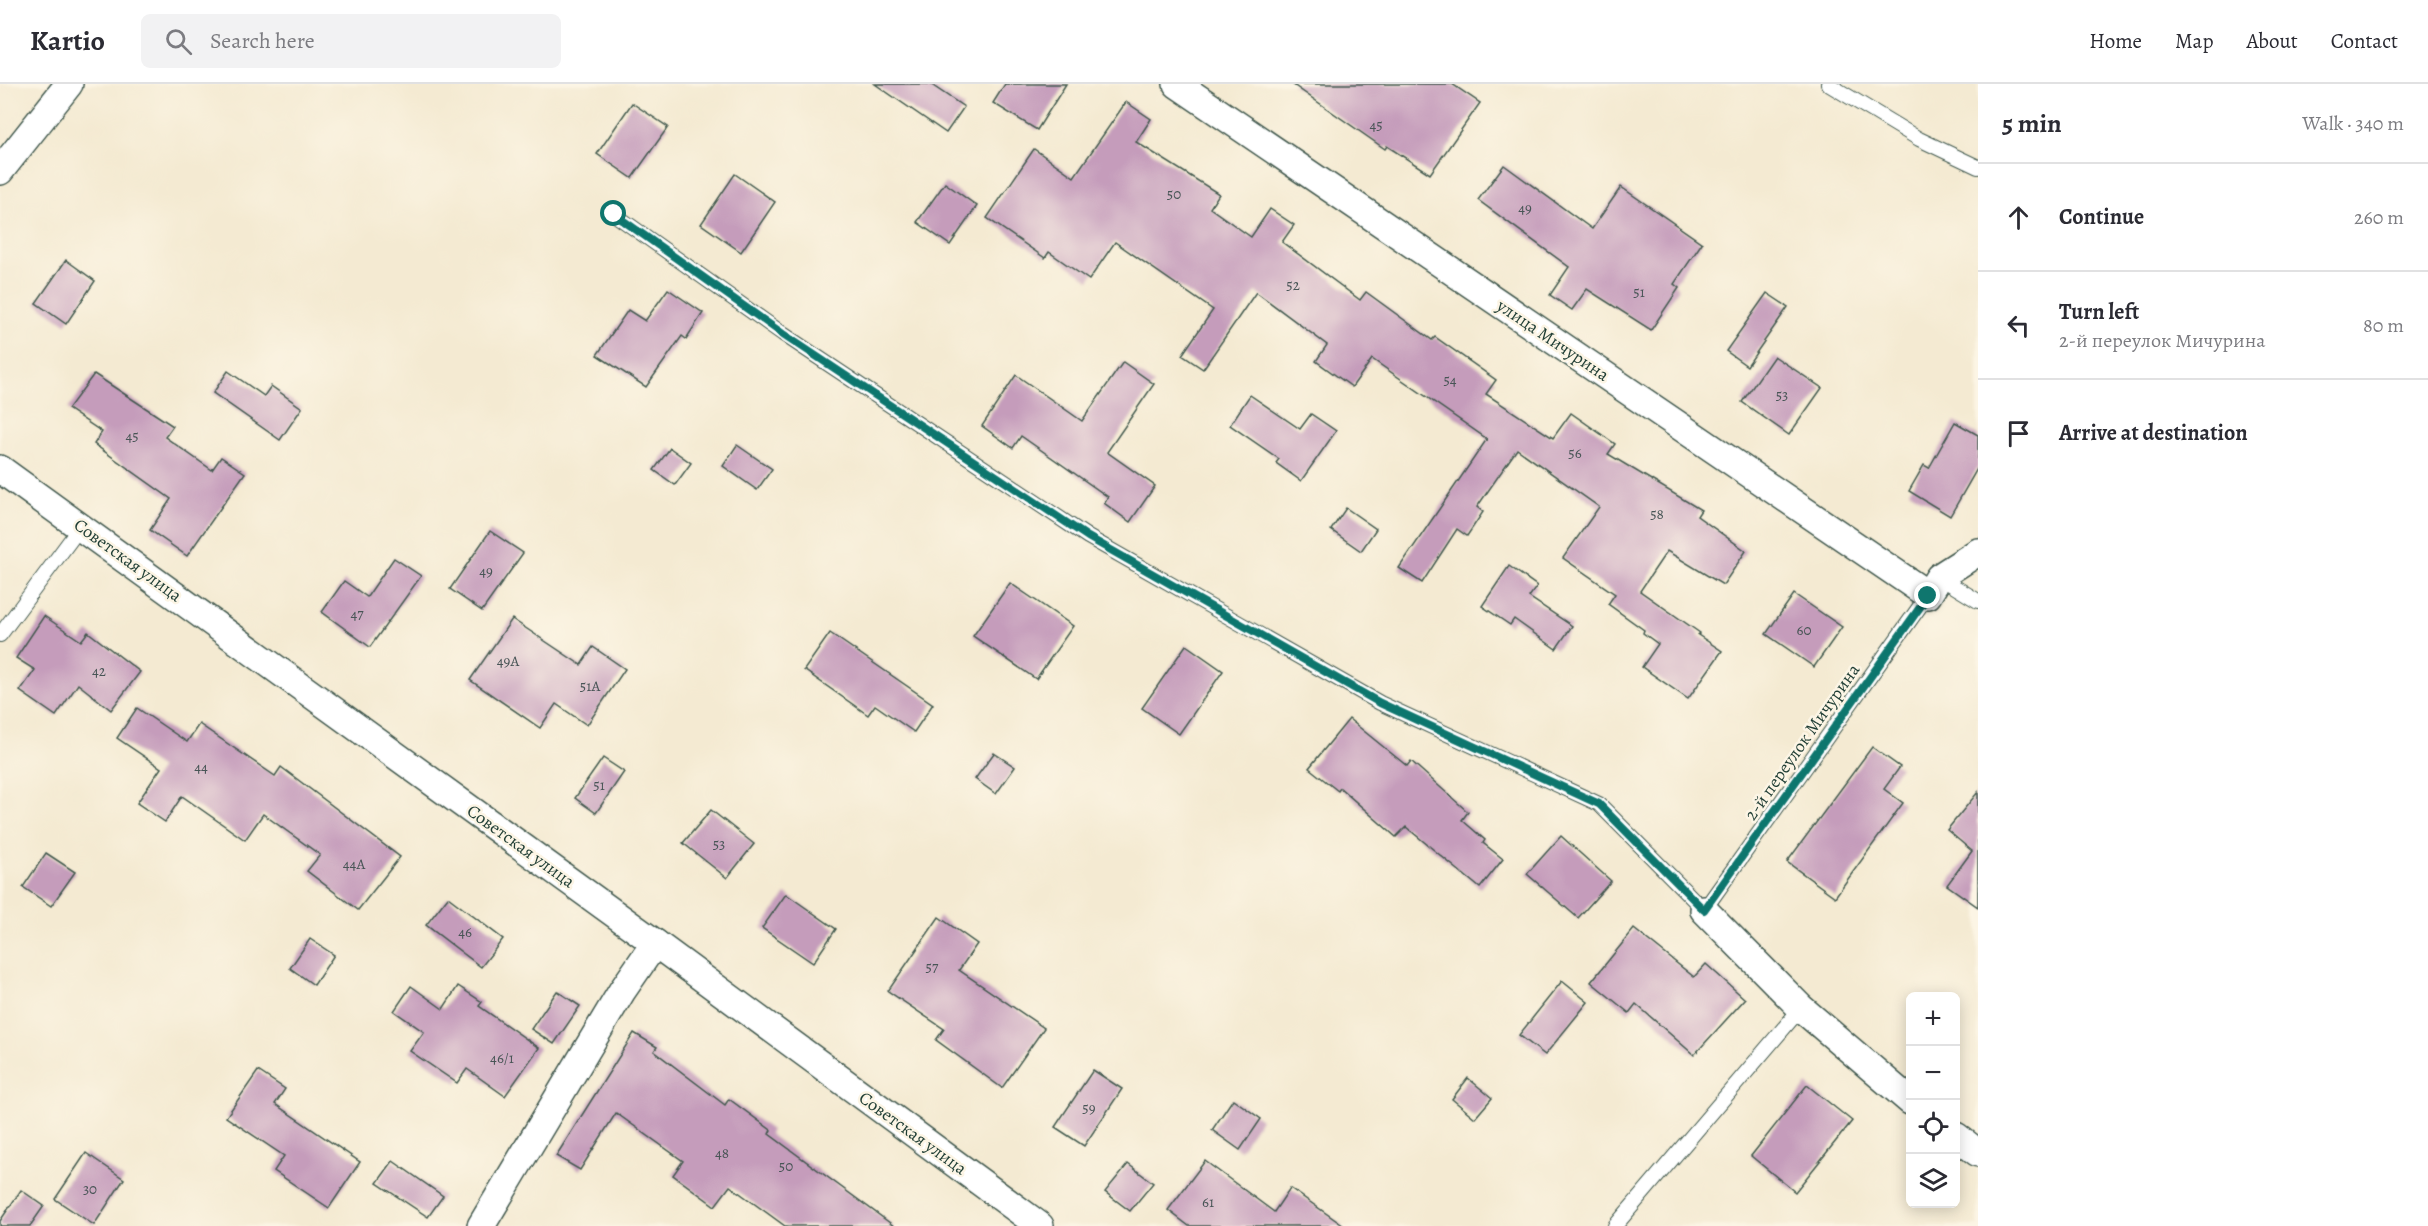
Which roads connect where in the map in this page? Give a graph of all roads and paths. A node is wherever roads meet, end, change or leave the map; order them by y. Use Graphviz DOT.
graph roads {
  1 [pos="69,84"];
  2 [pos="1178,84"];
  3 [pos="1828,84"];
  4 [pos="1978,167"];
  5 [pos="0,171"];
  6 [pos="614,214"];
  7 [pos="0,469"];
  8 [pos="81,526"];
  9 [pos="1978,552"];
  10 [pos="1934,586"];
  11 [pos="1978,601"];
  12 [pos="0,635"];
  13 [pos="1704,910"];
  14 [pos="655,943"];
  15 [pos="1801,1008"];
  16 [pos="1910,1100"];
  17 [pos="1960,1139"];
  18 [pos="1978,1153"];
  19 [pos="481,1226"];
  20 [pos="1040,1226"];
  21 [pos="1615,1226"];
  1 -- 5 [label="street"];
  2 -- 10 [label="street, улица Мичурина"];
  3 -- 4 [label="lane"];
  6 -- 13 [label="lane"];
  7 -- 8 [label="street, Советская улица"];
  8 -- 12 [label="lane"];
  8 -- 14 [label="street, Советская улица"];
  9 -- 10 [label="street"];
  10 -- 11 [label="lane"];
  10 -- 13 [label="lane, 2-й переулок Мичурина"];
  13 -- 15 [label="street"];
  14 -- 19 [label="street"];
  14 -- 20 [label="street, Советская улица"];
  15 -- 16 [label="street"];
  15 -- 21 [label="lane"];
  17 -- 18 [label="street"];
}
